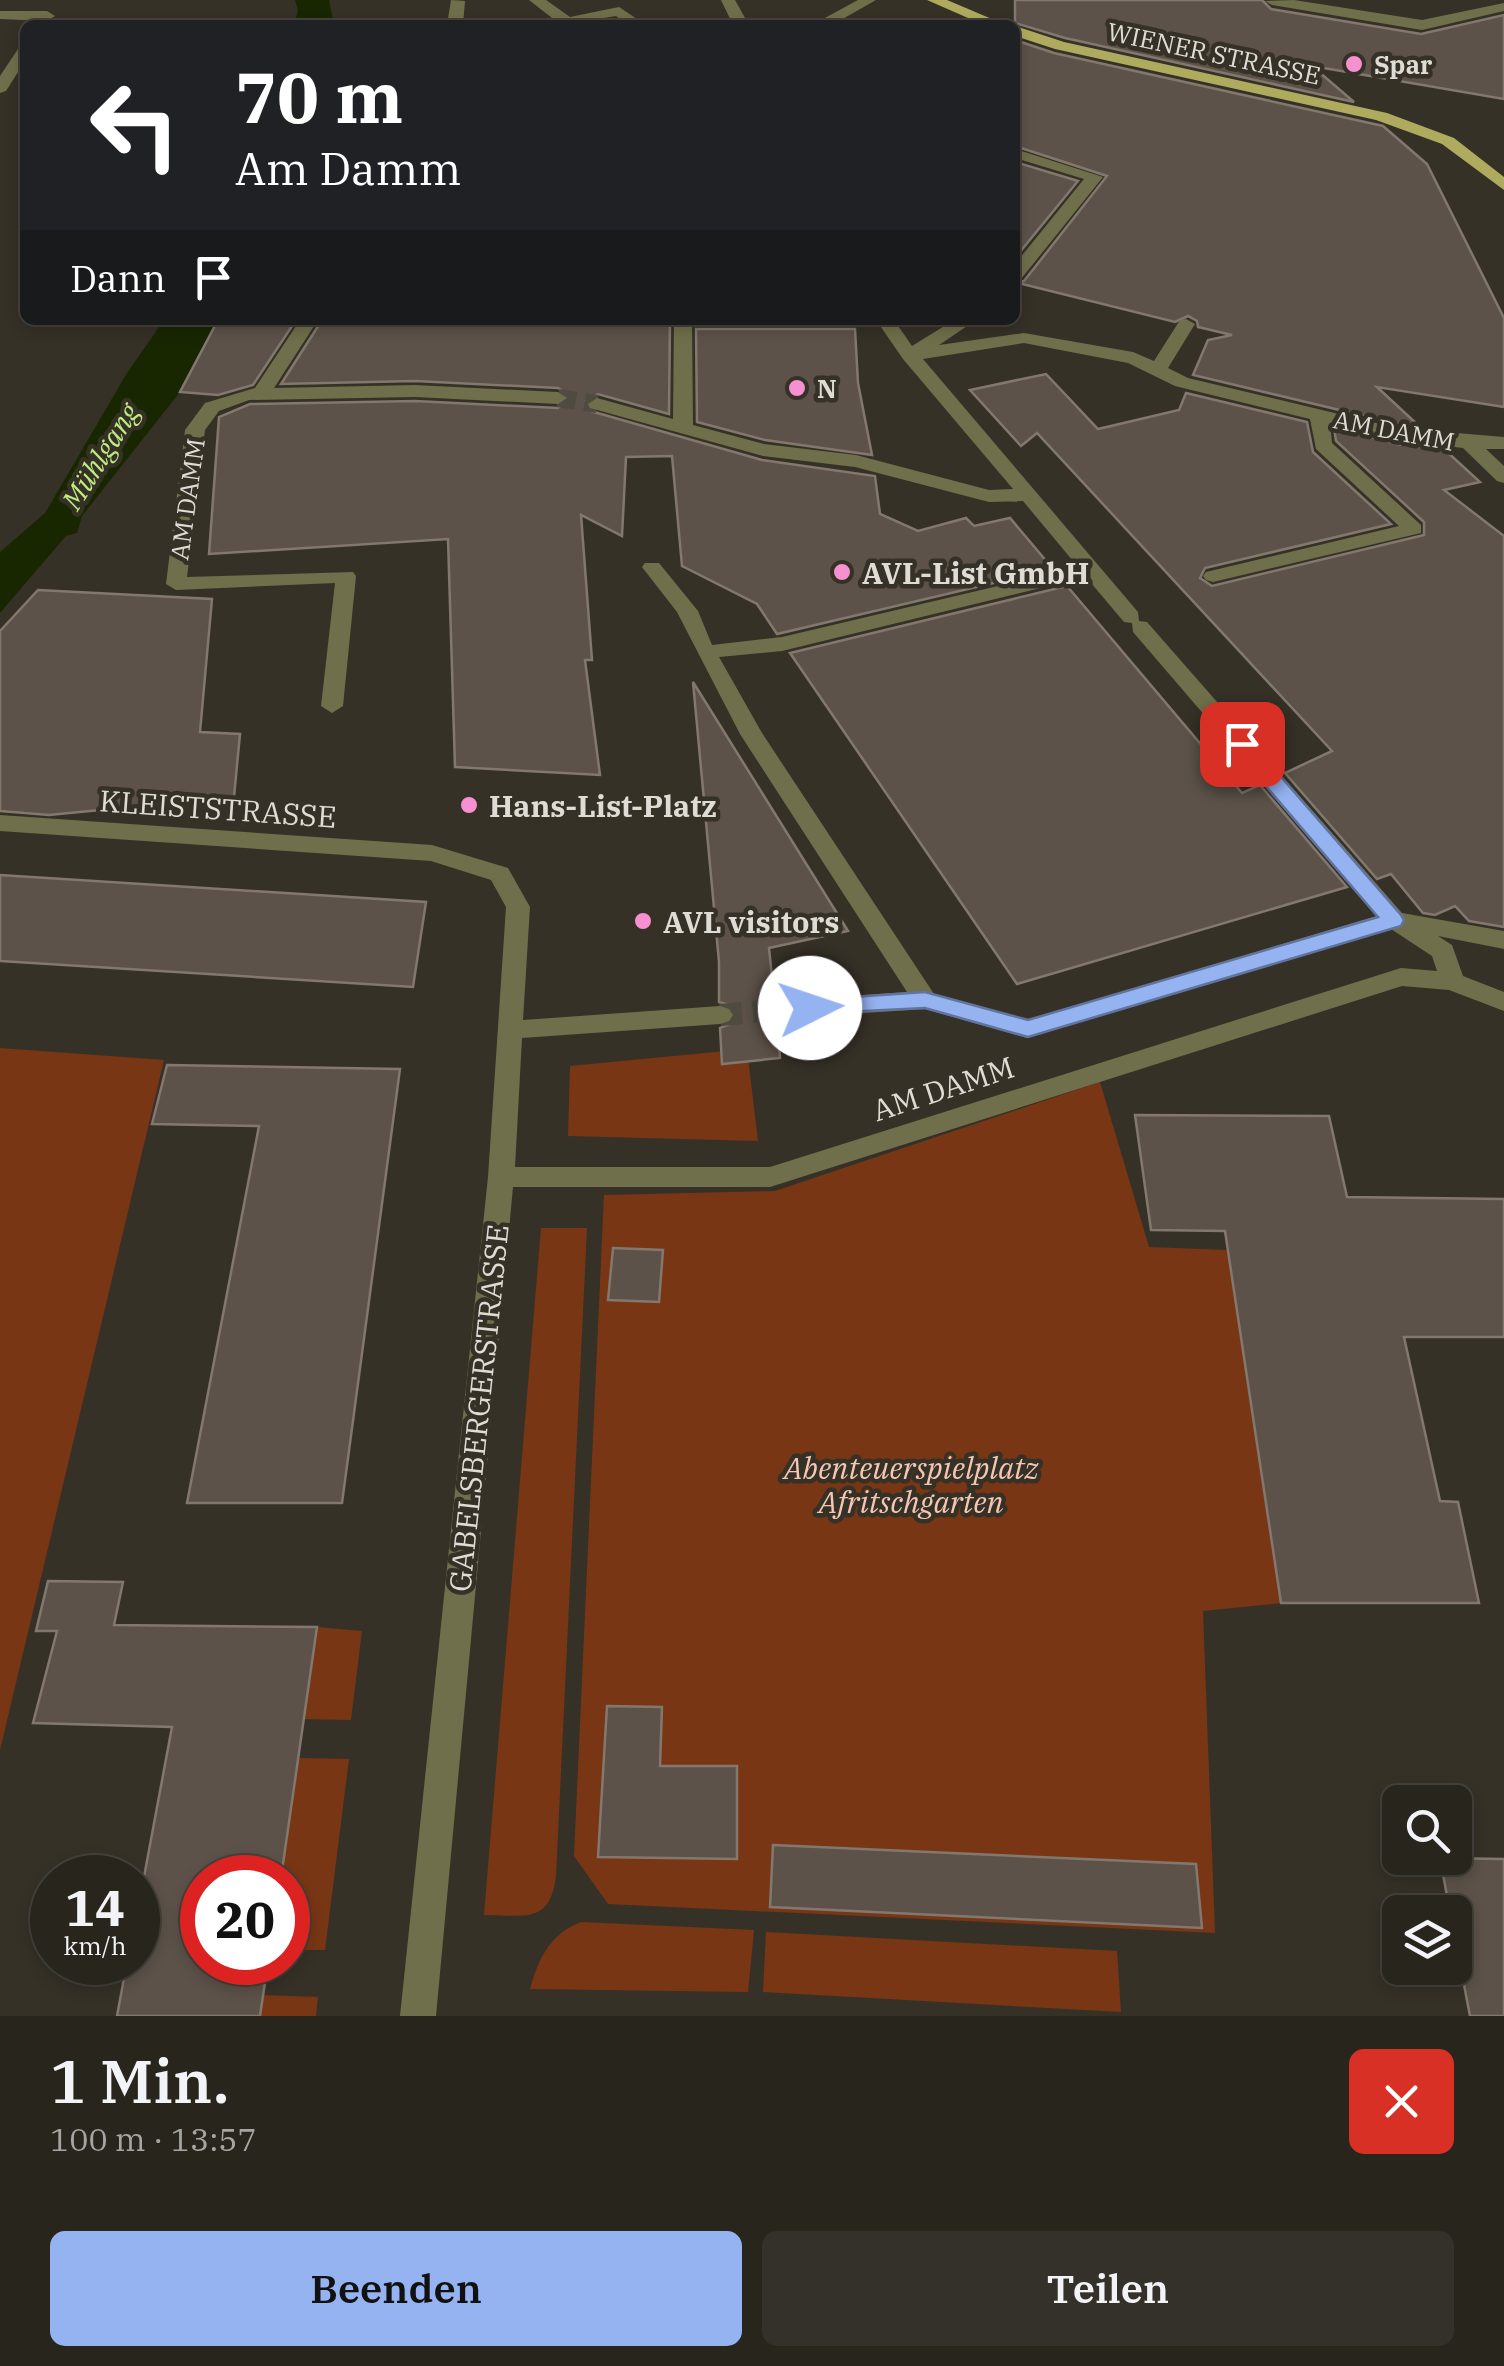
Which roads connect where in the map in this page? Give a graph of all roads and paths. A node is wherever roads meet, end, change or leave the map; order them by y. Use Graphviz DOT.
graph roads {
  1 [pos="536,0"];
  2 [pos="868,0"];
  3 [pos="934,0"];
  4 [pos="1272,0"];
  5 [pos="1504,7"];
  6 [pos="48,14"];
  7 [pos="0,15"];
  8 [pos="563,20"];
  9 [pos="576,20"];
  10 [pos="631,20"];
  11 [pos="829,20"];
  12 [pos="985,20"];
  13 [pos="1020,33"];
  14 [pos="20,57"];
  15 [pos="0,88"];
  16 [pos="1020,154"];
  17 [pos="1504,184"];
  18 [pos="1020,269"];
  19 [pos="1186,324"];
  20 [pos="305,325"];
  21 [pos="683,325"];
  22 [pos="889,325"];
  23 [pos="959,325"];
  24 [pos="910,355"];
  25 [pos="1158,370"];
  26 [pos="261,394"];
  27 [pos="558,398"];
  28 [pos="597,404"];
  29 [pos="1319,416"];
  30 [pos="683,426"];
  31 [pos="1469,443"];
  32 [pos="1504,443"];
  33 [pos="1504,476"];
  34 [pos="1028,495"];
  35 [pos="652,567"];
  36 [pos="1090,570"];
  37 [pos="1213,576"];
  38 [pos="705,652"];
  39 [pos="332,706"];
  40 [pos="0,823"];
  41 [pos="432,853"];
  42 [pos="1394,920"];
  43 [pos="1504,940"];
  44 [pos="1452,981"];
  45 [pos="925,1000"];
  46 [pos="1504,1002"];
  47 [pos="775,1010"];
  48 [pos="720,1014"];
  49 [pos="509,1030"];
  50 [pos="501,1176"];
  51 [pos="418,2016"];
  1 -- 8 [label="street"];
  2 -- 11 [label="street"];
  3 -- 12 [label="main road"];
  4 -- 5 [label="street"];
  6 -- 7 [label="street"];
  9 -- 10 [label="street"];
  13 -- 17 [label="main road, WIENER STRASSE"];
  14 -- 15 [label="street"];
  16 -- 18 [label="street"];
  19 -- 25 [label="street"];
  20 -- 26 [label="street"];
  21 -- 30 [label="street"];
  22 -- 24 [label="street"];
  23 -- 24 [label="street"];
  24 -- 25 [label="street, AM DAMM"];
  24 -- 34 [label="street"];
  25 -- 29 [label="street, AM DAMM"];
  26 -- 27 [label="street, AM DAMM"];
  26 -- 39 [label="street, AM DAMM"];
  28 -- 30 [label="street"];
  29 -- 31 [label="street, AM DAMM"];
  29 -- 37 [label="street, AM DAMM"];
  30 -- 34 [label="street"];
  31 -- 32 [label="street, AM DAMM"];
  31 -- 33 [label="street, AM DAMM"];
  34 -- 36 [label="street"];
  35 -- 38 [label="street"];
  36 -- 38 [label="street"];
  36 -- 42 [label="street"];
  38 -- 45 [label="street"];
  40 -- 41 [label="street, KLEISTSTRASSE"];
  41 -- 49 [label="street, GABELSBERGERSTRASSE"];
  42 -- 43 [label="street"];
  42 -- 44 [label="street"];
  42 -- 45 [label="street"];
  44 -- 46 [label="street, AM DAMM"];
  44 -- 50 [label="street, AM DAMM"];
  45 -- 47 [label="street"];
  48 -- 49 [label="street"];
  49 -- 50 [label="street, GABELSBERGERSTRASSE"];
  50 -- 51 [label="street, GABELSBERGERSTRASSE"];
}
